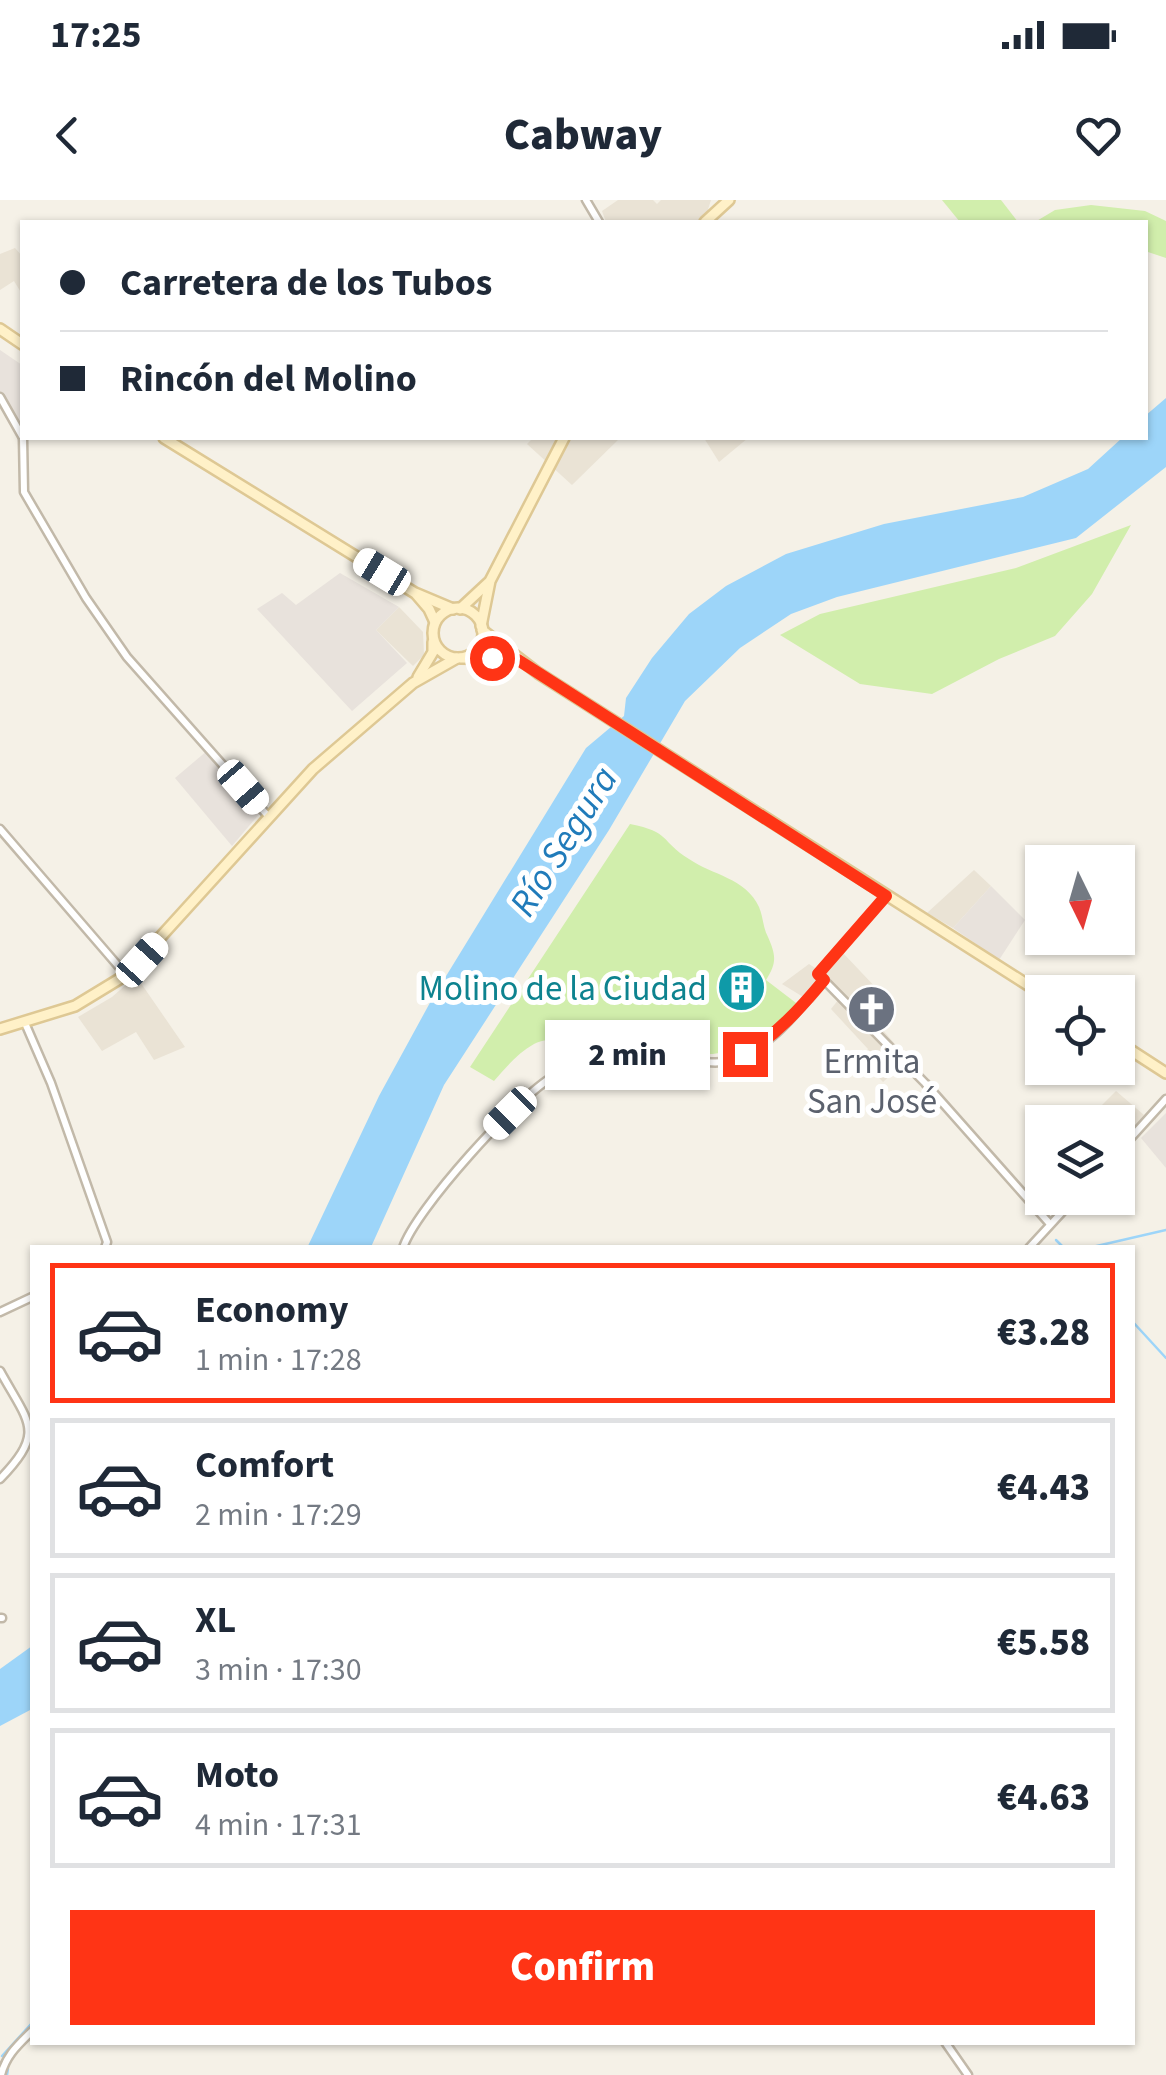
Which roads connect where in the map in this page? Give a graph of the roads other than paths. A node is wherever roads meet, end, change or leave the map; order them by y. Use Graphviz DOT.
graph roads {
  1 [pos="729,200"];
  2 [pos="707,220"];
  3 [pos="0,397"];
  4 [pos="20,432"];
  5 [pos="23,440"];
  6 [pos="167,440"];
  7 [pos="563,440"];
  8 [pos="490,582"];
  9 [pos="415,593"];
  10 [pos="456,609"];
  11 [pos="435,622"];
  12 [pos="482,628"];
  13 [pos="433,639"];
  14 [pos="458,658"];
  15 [pos="518,660"];
  16 [pos="414,682"];
  17 [pos="268,816"];
  18 [pos="0,830"];
  19 [pos="886,896"];
  20 [pos="126,975"];
  21 [pos="824,980"];
  22 [pos="1025,983"];
  23 [pos="25,1023"];
  24 [pos="0,1029"];
  25 [pos="1135,1053"];
  26 [pos="1166,1073"];
  27 [pos="1166,1099"];
  28 [pos="1135,1133"];
  29 [pos="1059,1215"];
  30 [pos="1050,1224"];
  31 [pos="106,1245"];
  32 [pos="404,1245"];
  33 [pos="1031,1245"];
  34 [pos="30,1298"];
  35 [pos="0,1312"];
  36 [pos="0,1371"];
  37 [pos="0,1479"];
  38 [pos="30,2033"];
  39 [pos="947,2045"];
  40 [pos="2,2075"];
  41 [pos="968,2075"];
  1 -- 2 [label="street"];
  3 -- 4 [label="street"];
  5 -- 17 [label="street"];
  6 -- 9 [label="street"];
  7 -- 8 [label="street"];
  8 -- 10 [label="street"];
  8 -- 12 [label="street"];
  9 -- 10 [label="street"];
  9 -- 11 [label="street"];
  10 -- 11 [label="street"];
  10 -- 12 [label="street"];
  11 -- 13 [label="street"];
  12 -- 14 [label="street"];
  12 -- 15 [label="street"];
  13 -- 14 [label="street"];
  13 -- 16 [label="street"];
  14 -- 15 [label="street"];
  14 -- 16 [label="street"];
  15 -- 19 [label="street"];
  16 -- 17 [label="street"];
  17 -- 20 [label="street"];
  18 -- 20 [label="street"];
  19 -- 21 [label="street"];
  19 -- 22 [label="street"];
  20 -- 23 [label="street"];
  21 -- 30 [label="street"];
  21 -- 32 [label="street"];
  23 -- 24 [label="street"];
  23 -- 31 [label="street"];
  25 -- 26 [label="street"];
  27 -- 28 [label="street"];
  29 -- 30 [label="street"];
  30 -- 33 [label="street"];
  34 -- 35 [label="street"];
  36 -- 37 [label="street"];
  38 -- 40 [label="street"];
  39 -- 41 [label="street"];
}
